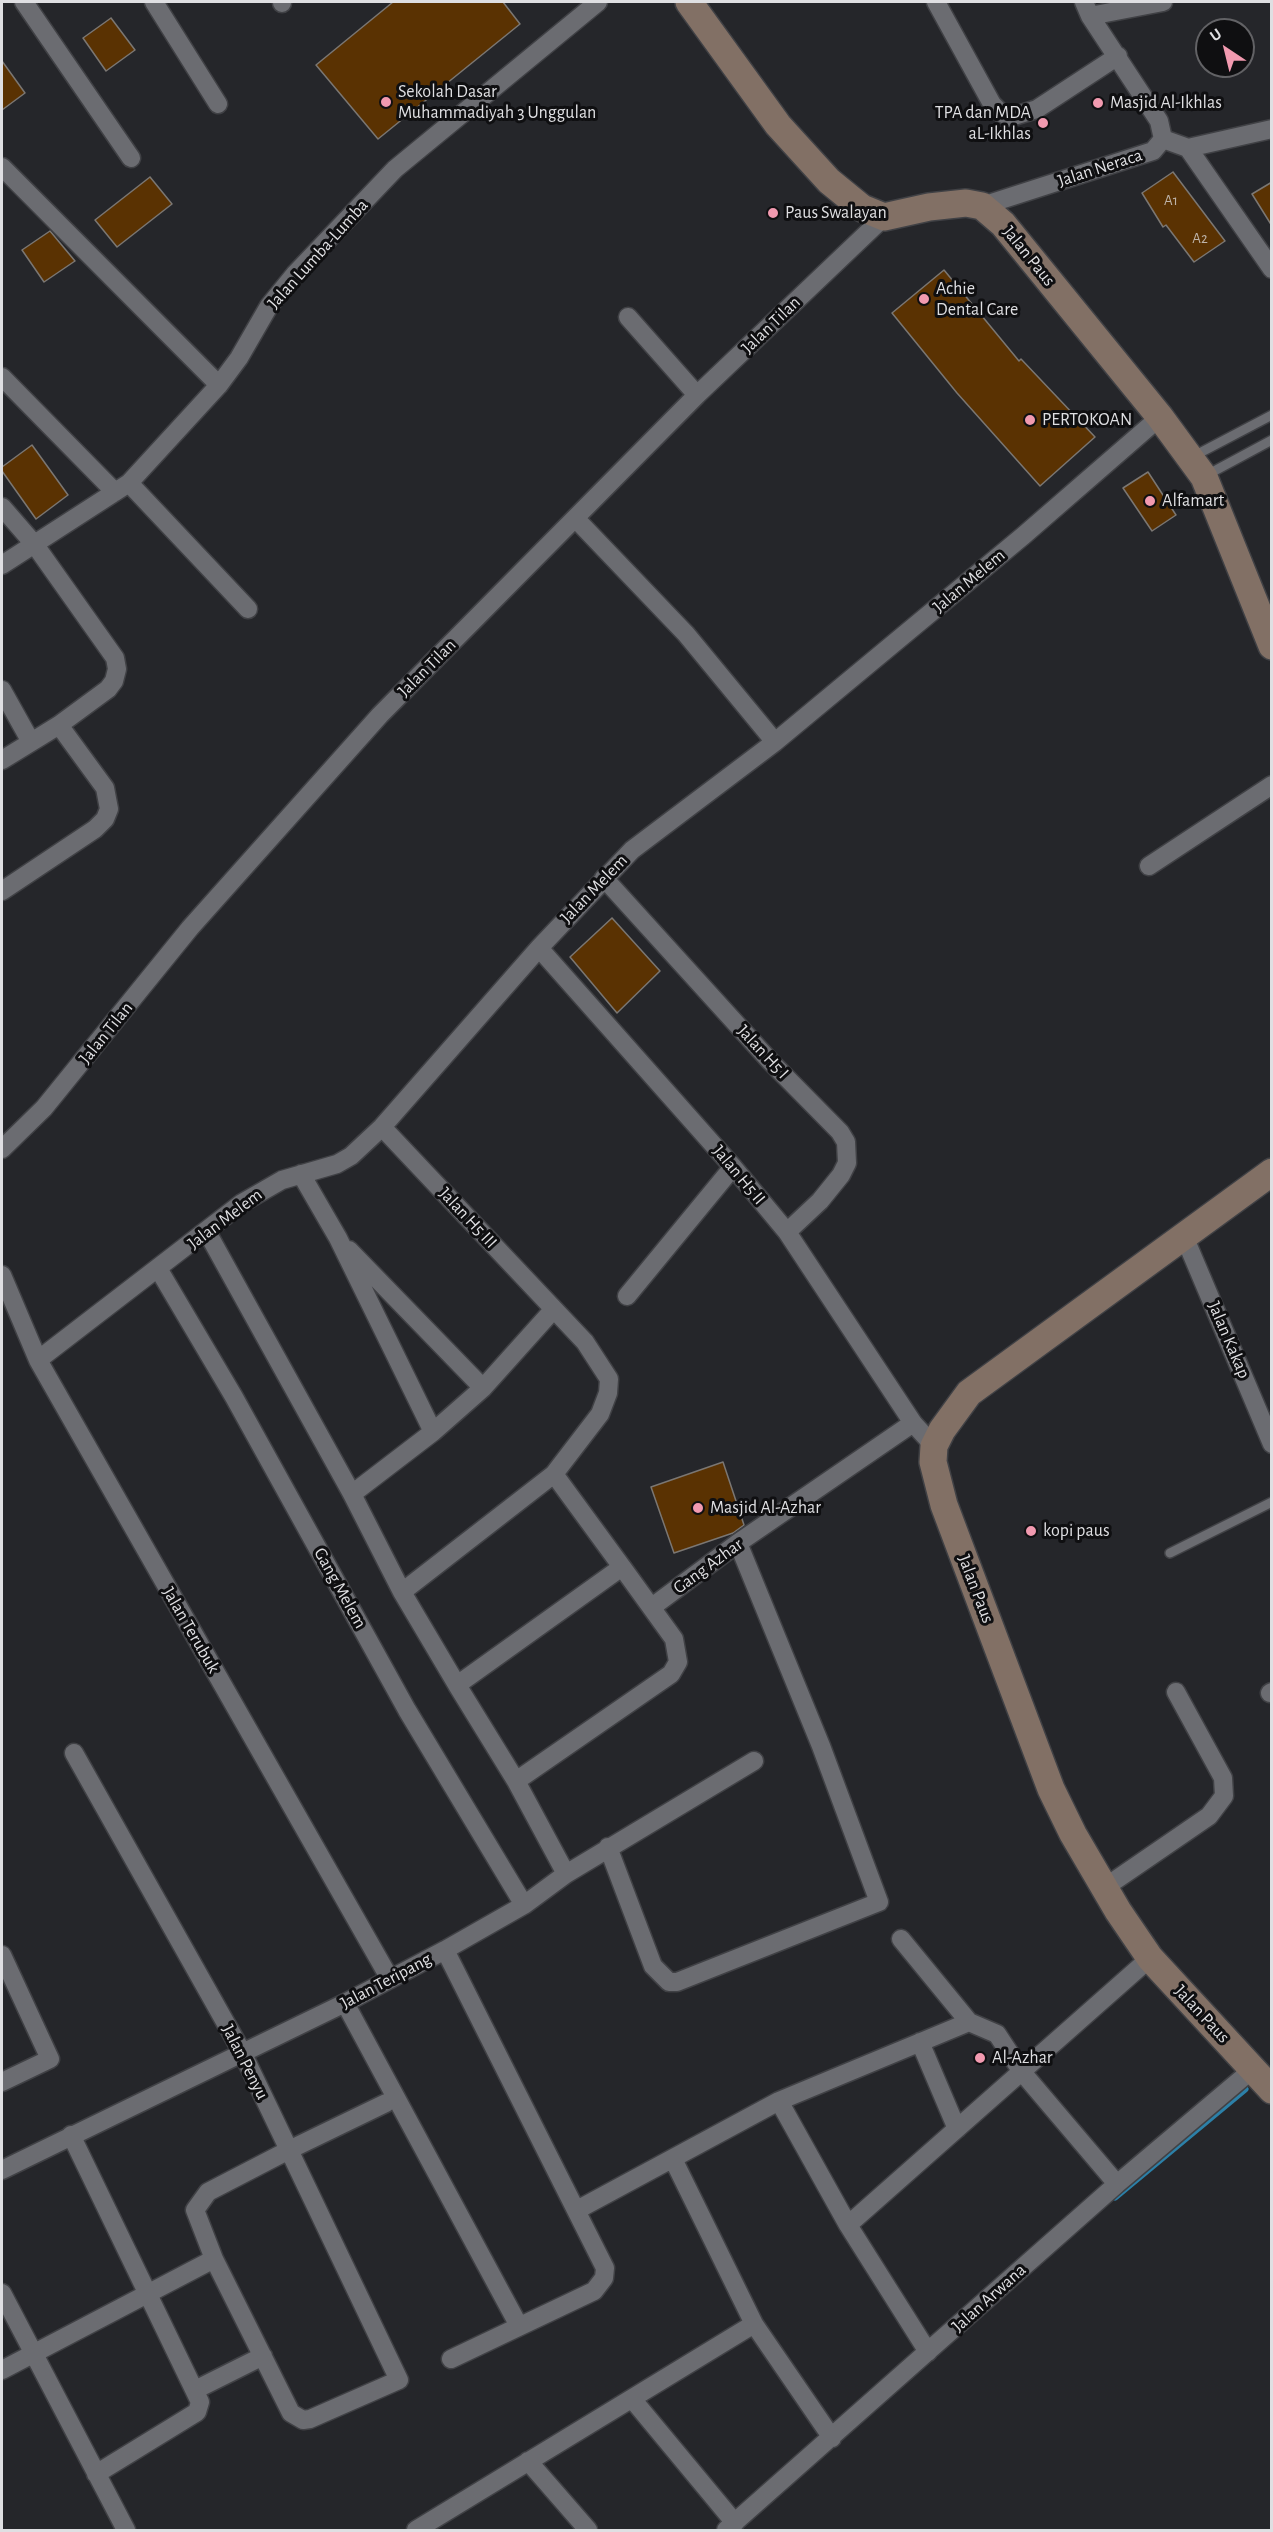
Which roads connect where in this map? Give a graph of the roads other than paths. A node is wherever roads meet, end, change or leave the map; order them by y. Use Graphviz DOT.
graph roads {
  1 [pos="24,2"];
  2 [pos="154,2"];
  3 [pos="598,2"];
  4 [pos="689,2"];
  5 [pos="936,2"];
  6 [pos="1163,2"];
  7 [pos="1087,9"];
  8 [pos="1118,56"];
  9 [pos="218,104"];
  10 [pos="1272,129"];
  11 [pos="1163,139"];
  12 [pos="1188,148"];
  13 [pos="131,158"];
  14 [pos="2,168"];
  15 [pos="982,206"];
  16 [pos="884,217"];
  17 [pos="1272,269"];
  18 [pos="628,317"];
  19 [pos="2,376"];
  20 [pos="219,385"];
  21 [pos="697,395"];
  22 [pos="1272,416"];
  23 [pos="1160,417"];
  24 [pos="1272,440"];
  25 [pos="1197,468"];
  26 [pos="122,488"];
  27 [pos="2,507"];
  28 [pos="576,519"];
  29 [pos="35,545"];
  30 [pos="2,565"];
  31 [pos="248,609"];
  32 [pos="1272,646"];
  33 [pos="2,690"];
  34 [pos="58,725"];
  35 [pos="31,742"];
  36 [pos="775,742"];
  37 [pos="2,760"];
  38 [pos="1272,784"];
  39 [pos="1149,866"];
  40 [pos="604,878"];
  41 [pos="2,891"];
  42 [pos="538,948"];
  43 [pos="382,1127"];
  44 [pos="2,1149"];
  45 [pos="733,1167"];
  46 [pos="1272,1172"];
  47 [pos="301,1174"];
  48 [pos="207,1232"];
  49 [pos="787,1232"];
  50 [pos="1184,1236"];
  51 [pos="338,1238"];
  52 [pos="159,1270"];
  53 [pos="2,1275"];
  54 [pos="627,1296"];
  55 [pos="553,1310"];
  56 [pos="38,1360"];
  57 [pos="483,1388"];
  58 [pos="913,1423"];
  59 [pos="433,1432"];
  60 [pos="1272,1444"];
  61 [pos="934,1446"];
  62 [pos="555,1474"];
  63 [pos="352,1494"];
  64 [pos="1272,1502"];
  65 [pos="738,1543"];
  66 [pos="1170,1553"];
  67 [pos="622,1567"];
  68 [pos="402,1592"];
  69 [pos="652,1607"];
  70 [pos="457,1685"];
  71 [pos="1176,1692"];
  72 [pos="74,1753"];
  73 [pos="754,1761"];
  74 [pos="516,1781"];
  75 [pos="608,1847"];
  76 [pos="566,1874"];
  77 [pos="1104,1888"];
  78 [pos="524,1905"];
  79 [pos="901,1939"];
  80 [pos="445,1950"];
  81 [pos="2,1955"];
  82 [pos="1150,1958"];
  83 [pos="390,1979"];
  84 [pos="345,2003"];
  85 [pos="969,2022"];
  86 [pos="920,2042"];
  87 [pos="242,2052"];
  88 [pos="1253,2068"];
  89 [pos="1022,2072"];
  90 [pos="2,2082"];
  91 [pos="1272,2090"];
  92 [pos="779,2101"];
  93 [pos="386,2103"];
  94 [pos="957,2129"];
  95 [pos="71,2135"];
  96 [pos="289,2150"];
  97 [pos="672,2158"];
  98 [pos="2,2170"];
  99 [pos="1117,2184"];
  100 [pos="577,2210"];
  101 [pos="848,2225"];
  102 [pos="214,2259"];
  103 [pos="2,2293"];
  104 [pos="149,2295"];
  105 [pos="754,2324"];
  106 [pos="519,2326"];
  107 [pos="928,2352"];
  108 [pos="33,2353"];
  109 [pos="263,2356"];
  110 [pos="451,2359"];
  111 [pos="2,2370"];
  112 [pos="195,2390"];
  113 [pos="633,2400"];
  114 [pos="832,2438"];
  115 [pos="528,2461"];
  116 [pos="96,2474"];
  117 [pos="440,2525"];
  118 [pos="730,2527"];
  119 [pos="126,2530"];
  120 [pos="416,2530"];
  121 [pos="588,2530"];
  1 -- 13 [label="street"];
  2 -- 9 [label="street"];
  3 -- 20 [label="street, Jalan Lumba-Lumba"];
  4 -- 16 [label="main road"];
  5 -- 8 [label="street"];
  6 -- 7 [label="street"];
  7 -- 8 [label="street, Jalan Neraca"];
  8 -- 11 [label="street, Jalan Neraca"];
  10 -- 12 [label="street"];
  11 -- 12 [label="street"];
  11 -- 15 [label="street, Jalan Neraca"];
  12 -- 17 [label="street"];
  14 -- 20 [label="street"];
  15 -- 16 [label="main road"];
  15 -- 23 [label="main road, Jalan Paus"];
  16 -- 21 [label="street, Jalan Tilan"];
  18 -- 21 [label="street"];
  19 -- 26 [label="street"];
  20 -- 26 [label="street, Jalan Lumba-Lumba"];
  21 -- 28 [label="street, Jalan Tilan"];
  22 -- 25 [label="lane"];
  23 -- 25 [label="main road, Jalan Paus"];
  23 -- 36 [label="street, Jalan Melem"];
  24 -- 25 [label="lane"];
  25 -- 32 [label="main road, Jalan Paus"];
  26 -- 29 [label="street, Jalan Lumba-Lumba"];
  26 -- 31 [label="street"];
  27 -- 29 [label="street"];
  28 -- 36 [label="street"];
  28 -- 44 [label="street, Jalan Tilan"];
  29 -- 30 [label="street, Jalan Lumba-Lumba"];
  29 -- 34 [label="street"];
  33 -- 35 [label="street"];
  34 -- 35 [label="street"];
  34 -- 41 [label="street"];
  35 -- 37 [label="street"];
  36 -- 40 [label="street, Jalan Melem"];
  38 -- 39 [label="street"];
  40 -- 42 [label="street, Jalan Melem"];
  40 -- 49 [label="street, Jalan H5 I"];
  42 -- 43 [label="street, Jalan Melem"];
  42 -- 45 [label="street, Jalan H5 II"];
  43 -- 47 [label="street, Jalan Melem"];
  43 -- 55 [label="street, Jalan H5 III"];
  45 -- 49 [label="street, Jalan H5 II"];
  45 -- 54 [label="street"];
  46 -- 50 [label="main road"];
  47 -- 48 [label="street, Jalan Melem"];
  47 -- 51 [label="street"];
  48 -- 52 [label="street, Jalan Melem"];
  48 -- 63 [label="street"];
  49 -- 58 [label="street, Jalan H5 II"];
  50 -- 60 [label="street, Jalan Kakap"];
  50 -- 61 [label="main road"];
  51 -- 57 [label="street"];
  51 -- 59 [label="street"];
  52 -- 56 [label="street, Jalan Melem"];
  52 -- 78 [label="street, Gang Melem"];
  53 -- 56 [label="street, Jalan Terubuk"];
  55 -- 57 [label="street"];
  55 -- 62 [label="street, Jalan H5 III"];
  56 -- 83 [label="street, Jalan Terubuk"];
  57 -- 59 [label="street"];
  58 -- 61 [label="street, Jalan H5 II"];
  58 -- 65 [label="street, Gang Azhar"];
  59 -- 63 [label="street"];
  61 -- 77 [label="main road, Jalan Paus"];
  62 -- 67 [label="street"];
  62 -- 68 [label="street, Jalan H5 III"];
  63 -- 68 [label="street"];
  64 -- 66 [label="lane"];
  65 -- 69 [label="street, Gang Azhar"];
  65 -- 75 [label="street"];
  67 -- 69 [label="street"];
  67 -- 70 [label="street"];
  68 -- 70 [label="street"];
  69 -- 74 [label="street"];
  70 -- 74 [label="street"];
  71 -- 77 [label="street"];
  72 -- 87 [label="street, Jalan Penyu"];
  73 -- 75 [label="street, Jalan Teripang"];
  74 -- 76 [label="street"];
  75 -- 76 [label="street, Jalan Teripang"];
  76 -- 78 [label="street, Jalan Teripang"];
  77 -- 82 [label="main road, Jalan Paus"];
  78 -- 80 [label="street, Jalan Teripang"];
  79 -- 85 [label="street"];
  80 -- 83 [label="street, Jalan Teripang"];
  80 -- 100 [label="street"];
  81 -- 90 [label="street"];
  82 -- 88 [label="main road, Jalan Paus"];
  82 -- 89 [label="street"];
  83 -- 84 [label="street, Jalan Teripang"];
  84 -- 87 [label="street, Jalan Teripang"];
  84 -- 106 [label="street"];
  85 -- 86 [label="street"];
  85 -- 89 [label="street"];
  86 -- 92 [label="street"];
  86 -- 94 [label="street"];
  87 -- 95 [label="street, Jalan Teripang"];
  87 -- 96 [label="street, Jalan Penyu"];
  88 -- 91 [label="main road, Jalan Paus"];
  88 -- 99 [label="street, Jalan Arwana"];
  89 -- 94 [label="street"];
  89 -- 99 [label="street"];
  92 -- 97 [label="street"];
  92 -- 101 [label="street"];
  93 -- 96 [label="street"];
  94 -- 101 [label="street"];
  95 -- 98 [label="street, Jalan Teripang"];
  95 -- 104 [label="street"];
  96 -- 102 [label="street"];
  96 -- 109 [label="street, Jalan Penyu"];
  97 -- 100 [label="street"];
  97 -- 105 [label="street"];
  99 -- 107 [label="street, Jalan Arwana"];
  100 -- 106 [label="street"];
  101 -- 107 [label="street"];
  102 -- 104 [label="street"];
  102 -- 109 [label="street"];
  103 -- 108 [label="street"];
  104 -- 108 [label="street"];
  104 -- 112 [label="street"];
  105 -- 113 [label="street"];
  105 -- 114 [label="street"];
  106 -- 110 [label="street"];
  107 -- 114 [label="street, Jalan Arwana"];
  108 -- 111 [label="street"];
  108 -- 116 [label="street"];
  109 -- 112 [label="street"];
  112 -- 116 [label="street"];
  113 -- 115 [label="street"];
  113 -- 118 [label="street"];
  114 -- 118 [label="street, Jalan Arwana"];
  115 -- 117 [label="street"];
  115 -- 121 [label="street"];
  116 -- 119 [label="street"];
  117 -- 120 [label="street"];
}
